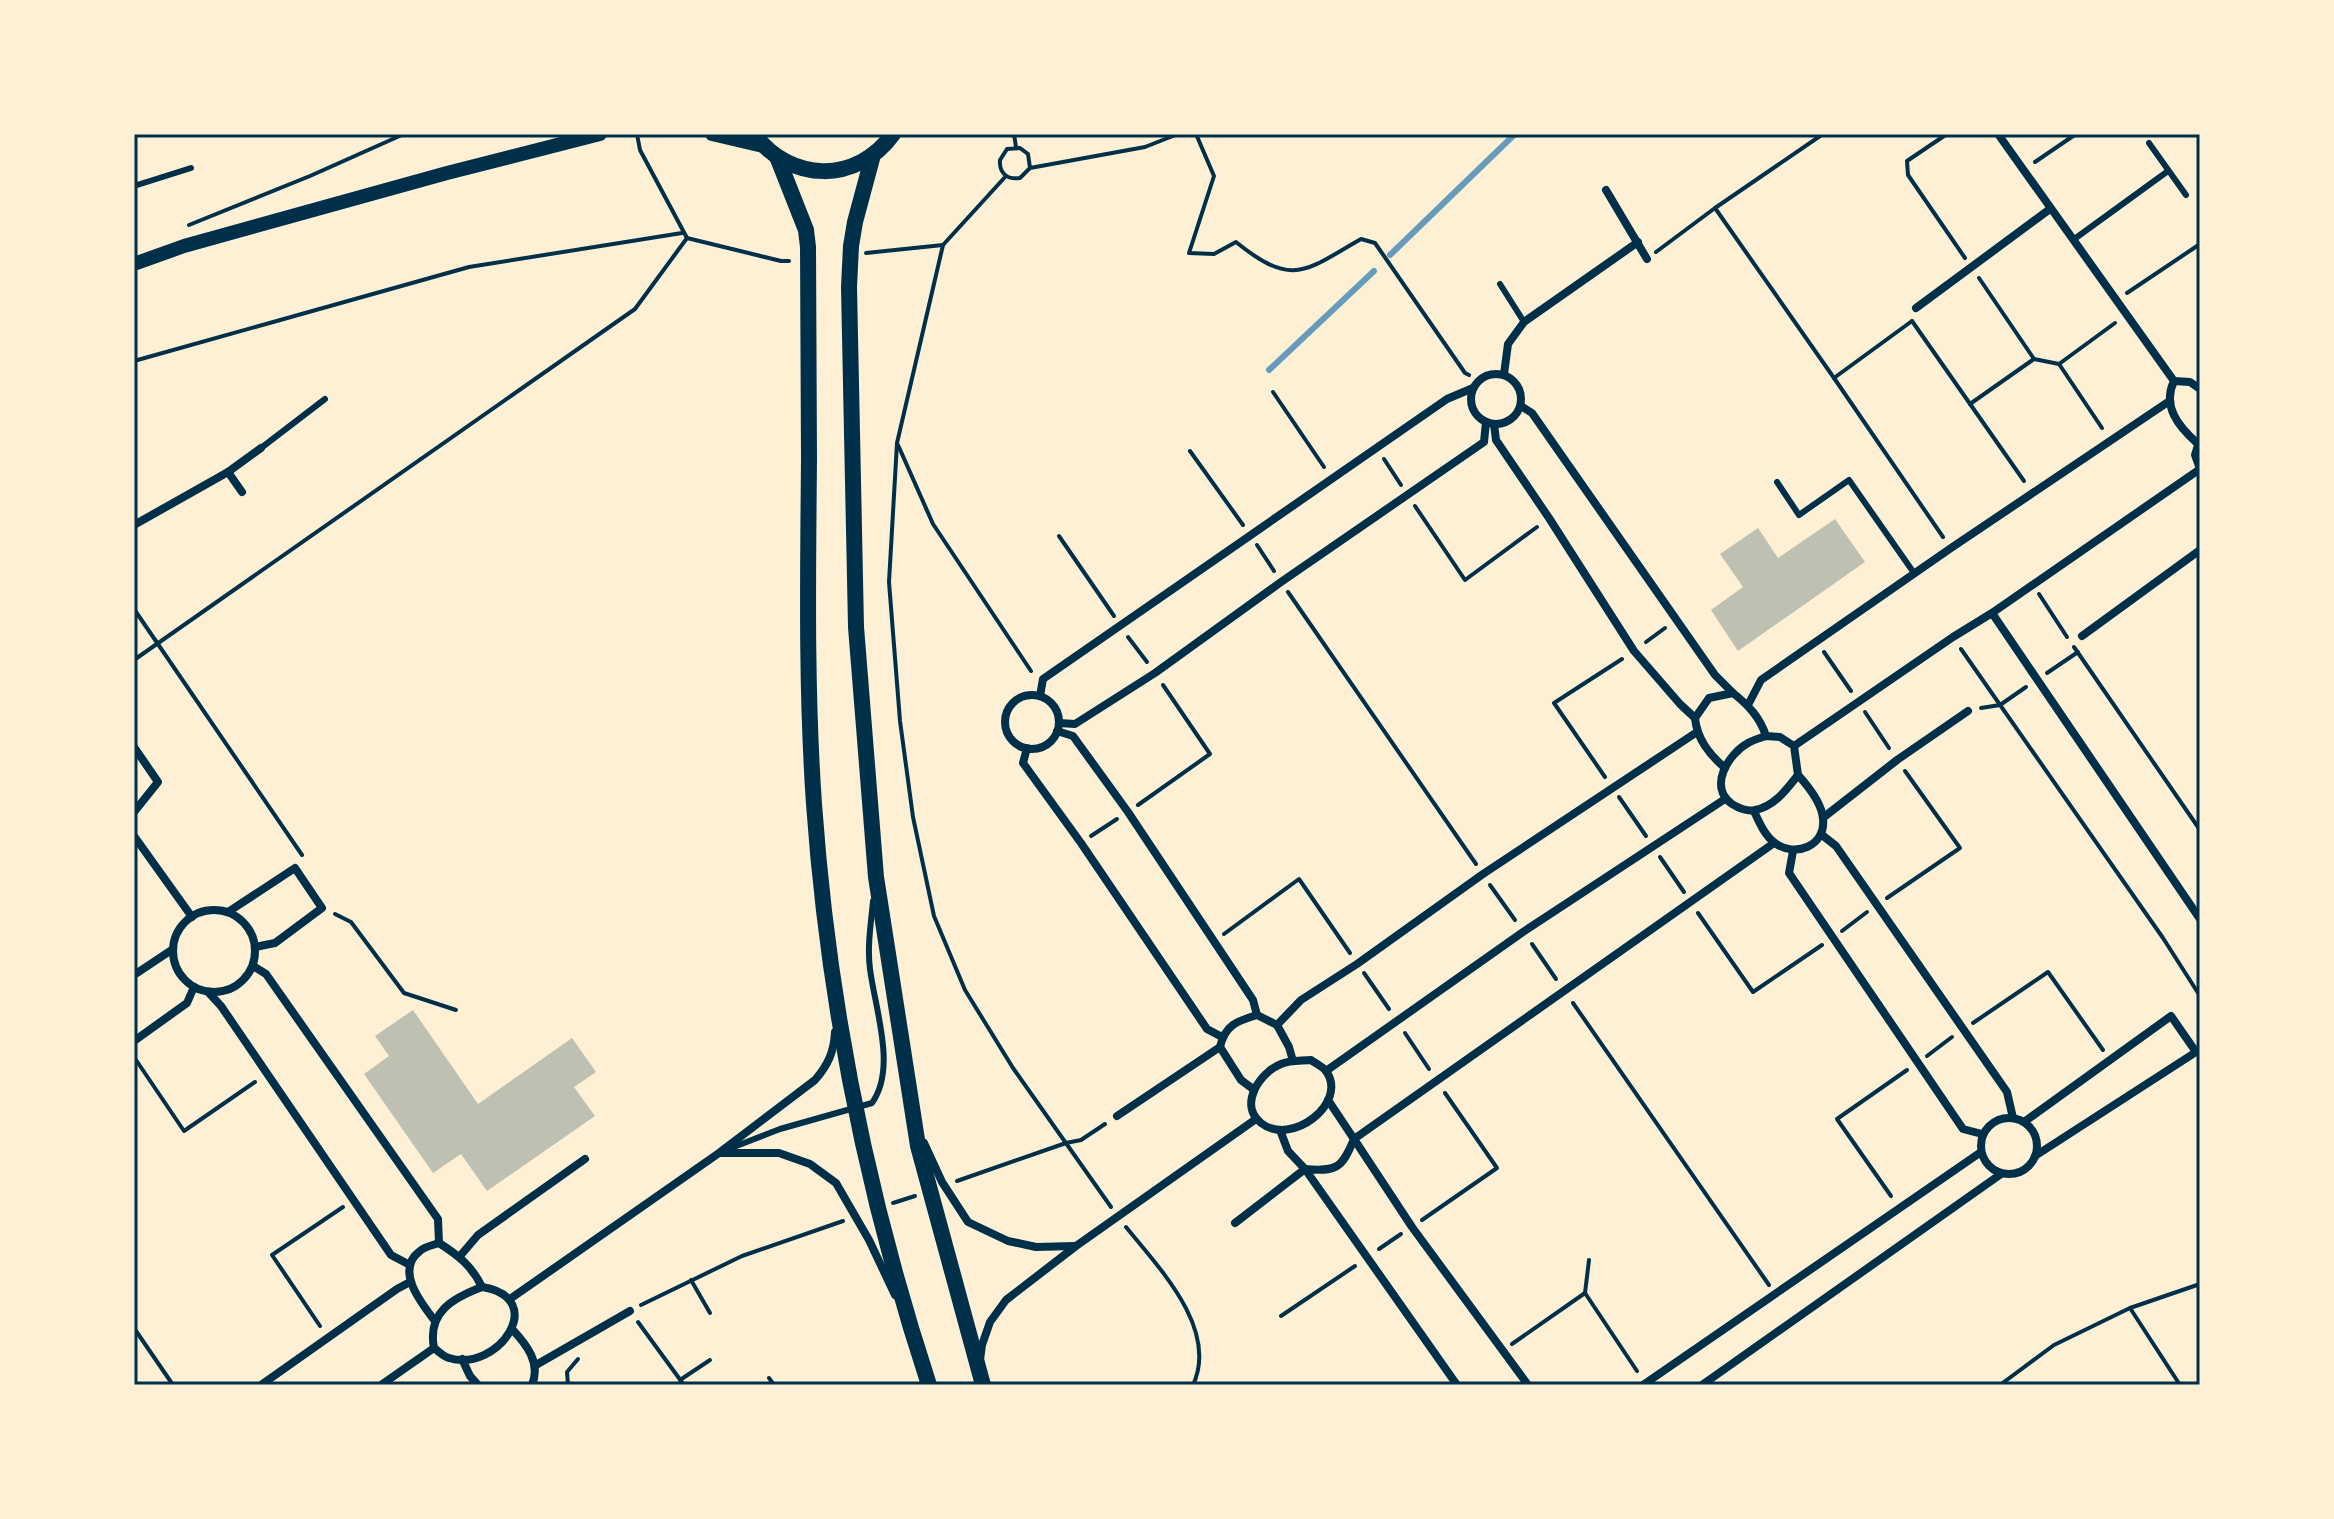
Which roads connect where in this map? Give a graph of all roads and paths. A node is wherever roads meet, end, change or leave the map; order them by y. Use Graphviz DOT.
graph roads {
  1 [pos="404,134"];
  2 [pos="600,134"];
  3 [pos="637,134"];
  4 [pos="712,134"];
  5 [pos="893,134"];
  6 [pos="1014,134"];
  7 [pos="1178,134"];
  8 [pos="1196,134"];
  9 [pos="1823,134"];
  10 [pos="1947,134"];
  11 [pos="1998,134"];
  12 [pos="2076,134"];
  13 [pos="758,140"];
  14 [pos="2149,143"];
  15 [pos="1016,147"];
  16 [pos="873,155"];
  17 [pos="778,159"];
  18 [pos="191,168"];
  19 [pos="1030,168"];
  20 [pos="2023,170"];
  21 [pos="2168,171"];
  22 [pos="1006,176"];
  23 [pos="134,186"];
  24 [pos="1606,190"];
  25 [pos="2186,195"];
  26 [pos="1715,208"];
  27 [pos="2050,209"];
  28 [pos="177,230"];
  29 [pos="687,238"];
  30 [pos="2073,240"];
  31 [pos="1638,242"];
  32 [pos="2200,244"];
  33 [pos="1647,259"];
  34 [pos="134,264"];
  35 [pos="1972,267"];
  36 [pos="1500,284"];
  37 [pos="2115,301"];
  38 [pos="1916,308"];
  39 [pos="2125,315"];
  40 [pos="1524,322"];
  41 [pos="2034,359"];
  42 [pos="134,361"];
  43 [pos="2059,364"];
  44 [pos="1504,374"];
  45 [pos="1834,378"];
  46 [pos="2174,381"];
  47 [pos="1475,384"];
  48 [pos="2200,389"];
  49 [pos="1273,392"];
  50 [pos="325,399"];
  51 [pos="2168,402"];
  52 [pos="1970,404"];
  53 [pos="1521,406"];
  54 [pos="1490,423"];
  55 [pos="2110,440"];
  56 [pos="2198,441"];
  57 [pos="897,443"];
  58 [pos="1377,447"];
  59 [pos="261,448"];
  60 [pos="2200,469"];
  61 [pos="228,472"];
  62 [pos="1332,479"];
  63 [pos="1777,482"];
  64 [pos="242,492"];
  65 [pos="2032,493"];
  66 [pos="1408,496"];
  67 [pos="1549,518"];
  68 [pos="134,525"];
  69 [pos="1951,548"];
  70 [pos="2200,550"];
  71 [pos="1914,573"];
  72 [pos="2032,585"];
  73 [pos="134,609"];
  74 [pos="1992,613"];
  75 [pos="2082,636"];
  76 [pos="1953,637"];
  77 [pos="1817,641"];
  78 [pos="158,644"];
  79 [pos="134,660"];
  80 [pos="1043,679"];
  81 [pos="1733,693"];
  82 [pos="1040,696"];
  83 [pos="1858,703"];
  84 [pos="1748,705"];
  85 [pos="1968,711"];
  86 [pos="1695,718"];
  87 [pos="1058,727"];
  88 [pos="1697,732"];
  89 [pos="1766,736"];
  90 [pos="1794,746"];
  91 [pos="134,747"];
  92 [pos="1027,748"];
  93 [pos="1897,760"];
  94 [pos="1725,768"];
  95 [pos="1798,775"];
  96 [pos="1725,799"];
  97 [pos="1754,811"];
  98 [pos="134,812"];
  99 [pos="1128,812"];
  100 [pos="1824,817"];
  101 [pos="2200,830"];
  102 [pos="1822,835"];
  103 [pos="134,836"];
  104 [pos="1081,843"];
  105 [pos="1774,843"];
  106 [pos="1793,851"];
  107 [pos="306,861"];
  108 [pos="876,877"];
  109 [pos="1877,905"];
  110 [pos="322,908"];
  111 [pos="228,912"];
  112 [pos="192,917"];
  113 [pos="2200,919"];
  114 [pos="1833,938"];
  115 [pos="1214,941"];
  116 [pos="255,947"];
  117 [pos="173,949"];
  118 [pos="1357,964"];
  119 [pos="253,966"];
  120 [pos="134,975"];
  121 [pos="194,987"];
  122 [pos="208,992"];
  123 [pos="2200,996"];
  124 [pos="837,1007"];
  125 [pos="456,1010"];
  126 [pos="1257,1015"];
  127 [pos="1398,1021"];
  128 [pos="1277,1025"];
  129 [pos="1963,1029"];
  130 [pos="1222,1037"];
  131 [pos="134,1041"];
  132 [pos="1220,1047"];
  133 [pos="134,1057"];
  134 [pos="1293,1061"];
  135 [pos="2110,1061"];
  136 [pos="1918,1062"];
  137 [pos="1326,1071"];
  138 [pos="267,1074"];
  139 [pos="1437,1081"];
  140 [pos="1253,1089"];
  141 [pos="1328,1100"];
  142 [pos="855,1109"];
  143 [pos="1117,1116"];
  144 [pos="2013,1118"];
  145 [pos="1256,1119"];
  146 [pos="2024,1122"];
  147 [pos="1280,1130"];
  148 [pos="1982,1134"];
  149 [pos="1354,1139"];
  150 [pos="1066,1143"];
  151 [pos="922,1146"];
  152 [pos="1981,1152"];
  153 [pos="719,1153"];
  154 [pos="2035,1156"];
  155 [pos="585,1159"];
  156 [pos="1305,1169"];
  157 [pos="2001,1174"];
  158 [pos="353,1200"];
  159 [pos="1899,1208"];
  160 [pos="1118,1216"];
  161 [pos="1235,1223"];
  162 [pos="1412,1227"];
  163 [pos="877,1238"];
  164 [pos="439,1243"];
  165 [pos="1076,1246"];
  166 [pos="460,1256"];
  167 [pos="1367,1257"];
  168 [pos="1589,1260"];
  169 [pos="410,1265"];
  170 [pos="691,1280"];
  171 [pos="410,1282"];
  172 [pos="2200,1284"];
  173 [pos="482,1287"];
  174 [pos="1585,1293"];
  175 [pos="510,1299"];
  176 [pos="2130,1308"];
  177 [pos="630,1311"];
  178 [pos="710,1313"];
  179 [pos="1281,1316"];
  180 [pos="435,1321"];
  181 [pos="134,1328"];
  182 [pos="512,1329"];
  183 [pos="328,1337"];
  184 [pos="434,1348"];
  185 [pos="1504,1350"];
  186 [pos="462,1359"];
  187 [pos="710,1360"];
  188 [pos="536,1365"];
  189 [pos="769,1378"];
  190 [pos="981,1379"];
  191 [pos="682,1382"];
  192 [pos="535,1384"];
  193 [pos="1644,1384"];
  194 [pos="173,1385"];
  195 [pos="261,1385"];
  196 [pos="381,1385"];
  197 [pos="478,1385"];
  198 [pos="774,1385"];
  199 [pos="929,1385"];
  200 [pos="1193,1385"];
  201 [pos="1457,1385"];
  202 [pos="1528,1385"];
  203 [pos="1702,1385"];
  204 [pos="2000,1385"];
  205 [pos="2180,1385"];
  1 -- 28 [label="path"];
  2 -- 34 [label="street"];
  3 -- 42 [label="path"];
  4 -- 13 [label="street"];
  5 -- 16 [label="main road"];
  6 -- 15 [label="path"];
  7 -- 19 [label="path"];
  8 -- 47 [label="path"];
  9 -- 26 [label="path"];
  10 -- 35 [label="path"];
  11 -- 20 [label="street"];
  12 -- 20 [label="path"];
  13 -- 17 [label="main road"];
  14 -- 21 [label="lane"];
  15 -- 19 [label="path"];
  15 -- 22 [label="path"];
  16 -- 17 [label="main road"];
  16 -- 108 [label="main road"];
  17 -- 124 [label="main road"];
  18 -- 23 [label="lane"];
  19 -- 22 [label="path"];
  20 -- 27 [label="street"];
  21 -- 25 [label="lane"];
  21 -- 30 [label="lane"];
  22 -- 57 [label="path"];
  24 -- 31 [label="street"];
  26 -- 33 [label="path"];
  26 -- 45 [label="path"];
  27 -- 30 [label="street"];
  27 -- 35 [label="street"];
  29 -- 78 [label="path"];
  30 -- 37 [label="street"];
  31 -- 33 [label="street"];
  31 -- 40 [label="street"];
  32 -- 37 [label="path"];
  35 -- 38 [label="street"];
  35 -- 41 [label="path"];
  36 -- 40 [label="lane"];
  37 -- 39 [label="street"];
  39 -- 43 [label="path"];
  39 -- 46 [label="street"];
  40 -- 44 [label="street"];
  41 -- 43 [label="path"];
  41 -- 52 [label="path"];
  43 -- 55 [label="path"];
  44 -- 47 [label="street"];
  44 -- 53 [label="street"];
  45 -- 52 [label="path"];
  45 -- 69 [label="path"];
  46 -- 48 [label="street"];
  46 -- 51 [label="street"];
  47 -- 54 [label="street"];
  47 -- 58 [label="street"];
  49 -- 62 [label="path"];
  50 -- 59 [label="lane"];
  51 -- 55 [label="street"];
  51 -- 56 [label="street"];
  52 -- 65 [label="path"];
  53 -- 54 [label="street"];
  53 -- 81 [label="street"];
  54 -- 66 [label="street"];
  54 -- 67 [label="street"];
  55 -- 65 [label="street"];
  56 -- 60 [label="street"];
  57 -- 80 [label="path"];
  57 -- 150 [label="path"];
  58 -- 62 [label="street"];
  58 -- 66 [label="path"];
  59 -- 61 [label="street"];
  60 -- 72 [label="street"];
  61 -- 64 [label="street"];
  61 -- 68 [label="street"];
  62 -- 80 [label="street"];
  63 -- 71 [label="lane"];
  65 -- 69 [label="street"];
  66 -- 67 [label="path"];
  66 -- 87 [label="street"];
  67 -- 86 [label="street"];
  69 -- 71 [label="street"];
  70 -- 75 [label="street"];
  71 -- 77 [label="street"];
  72 -- 74 [label="street"];
  72 -- 101 [label="path"];
  73 -- 78 [label="path"];
  74 -- 76 [label="street"];
  74 -- 113 [label="street"];
  76 -- 83 [label="street"];
  76 -- 123 [label="path"];
  77 -- 83 [label="path"];
  77 -- 84 [label="street"];
  78 -- 79 [label="path"];
  78 -- 107 [label="path"];
  80 -- 82 [label="street"];
  81 -- 84 [label="street"];
  81 -- 86 [label="street"];
  82 -- 87 [label="street"];
  82 -- 92 [label="street"];
  83 -- 90 [label="street"];
  83 -- 93 [label="path"];
  84 -- 89 [label="street"];
  85 -- 93 [label="street"];
  86 -- 88 [label="street"];
  87 -- 92 [label="street"];
  87 -- 99 [label="street"];
  88 -- 94 [label="street"];
  88 -- 118 [label="street"];
  89 -- 90 [label="street"];
  89 -- 94 [label="street"];
  90 -- 95 [label="street"];
  91 -- 98 [label="street"];
  92 -- 104 [label="street"];
  93 -- 100 [label="street"];
  93 -- 109 [label="path"];
  94 -- 96 [label="street"];
  95 -- 97 [label="street"];
  95 -- 100 [label="street"];
  96 -- 97 [label="street"];
  96 -- 127 [label="street"];
  97 -- 105 [label="street"];
  99 -- 104 [label="path"];
  99 -- 115 [label="street"];
  100 -- 102 [label="street"];
  102 -- 106 [label="street"];
  102 -- 109 [label="street"];
  103 -- 112 [label="street"];
  104 -- 130 [label="street"];
  105 -- 106 [label="street"];
  105 -- 139 [label="street"];
  106 -- 114 [label="street"];
  108 -- 142 [label="lane"];
  108 -- 151 [label="main road"];
  109 -- 114 [label="path"];
  109 -- 129 [label="street"];
  110 -- 111 [label="street"];
  110 -- 116 [label="street"];
  110 -- 125 [label="path"];
  111 -- 112 [label="street"];
  111 -- 116 [label="street"];
  112 -- 117 [label="street"];
  114 -- 136 [label="street"];
  115 -- 118 [label="path"];
  115 -- 126 [label="street"];
  116 -- 119 [label="street"];
  117 -- 120 [label="street"];
  117 -- 121 [label="street"];
  118 -- 127 [label="path"];
  118 -- 128 [label="street"];
  119 -- 122 [label="street"];
  119 -- 164 [label="street"];
  121 -- 122 [label="street"];
  121 -- 131 [label="street"];
  122 -- 138 [label="street"];
  124 -- 142 [label="main road"];
  124 -- 153 [label="street"];
  126 -- 128 [label="street"];
  126 -- 130 [label="street"];
  127 -- 137 [label="street"];
  127 -- 139 [label="path"];
  128 -- 134 [label="street"];
  129 -- 135 [label="path"];
  129 -- 136 [label="path"];
  129 -- 144 [label="street"];
  130 -- 132 [label="street"];
  132 -- 140 [label="street"];
  132 -- 143 [label="street"];
  133 -- 138 [label="path"];
  134 -- 137 [label="street"];
  134 -- 140 [label="street"];
  135 -- 146 [label="street"];
  135 -- 154 [label="street"];
  136 -- 148 [label="street"];
  136 -- 159 [label="path"];
  137 -- 141 [label="street"];
  138 -- 158 [label="street"];
  139 -- 149 [label="street"];
  139 -- 162 [label="path"];
  140 -- 145 [label="street"];
  141 -- 147 [label="street"];
  141 -- 149 [label="street"];
  142 -- 153 [label="lane"];
  142 -- 163 [label="main road"];
  143 -- 150 [label="path"];
  144 -- 146 [label="street"];
  144 -- 148 [label="street"];
  145 -- 147 [label="street"];
  145 -- 160 [label="street"];
  146 -- 154 [label="street"];
  147 -- 156 [label="street"];
  148 -- 152 [label="street"];
  149 -- 156 [label="street"];
  149 -- 162 [label="street"];
  150 -- 160 [label="path"];
  151 -- 165 [label="street"];
  151 -- 190 [label="main road"];
  152 -- 157 [label="street"];
  152 -- 159 [label="street"];
  153 -- 163 [label="street"];
  153 -- 175 [label="street"];
  154 -- 157 [label="street"];
  155 -- 166 [label="street"];
  156 -- 161 [label="street"];
  156 -- 167 [label="street"];
  157 -- 203 [label="street"];
  158 -- 169 [label="street"];
  158 -- 183 [label="path"];
  159 -- 193 [label="street"];
  160 -- 165 [label="street"];
  160 -- 200 [label="path"];
  162 -- 167 [label="path"];
  162 -- 185 [label="street"];
  163 -- 199 [label="main road"];
  164 -- 166 [label="street"];
  164 -- 169 [label="street"];
  165 -- 190 [label="street"];
  166 -- 173 [label="street"];
  167 -- 179 [label="path"];
  167 -- 201 [label="street"];
  168 -- 174 [label="path"];
  169 -- 171 [label="street"];
  170 -- 178 [label="path"];
  171 -- 180 [label="street"];
  171 -- 183 [label="street"];
  172 -- 176 [label="path"];
  173 -- 175 [label="street"];
  173 -- 180 [label="street"];
  174 -- 185 [label="path"];
  174 -- 193 [label="path"];
  175 -- 182 [label="street"];
  176 -- 204 [label="path"];
  176 -- 205 [label="path"];
  177 -- 188 [label="street"];
  177 -- 191 [label="path"];
  180 -- 184 [label="street"];
  181 -- 194 [label="path"];
  182 -- 186 [label="street"];
  182 -- 188 [label="street"];
  183 -- 195 [label="street"];
  184 -- 186 [label="street"];
  184 -- 196 [label="street"];
  185 -- 202 [label="street"];
  186 -- 197 [label="street"];
  187 -- 191 [label="path"];
  188 -- 192 [label="street"];
  189 -- 198 [label="path"];
}
